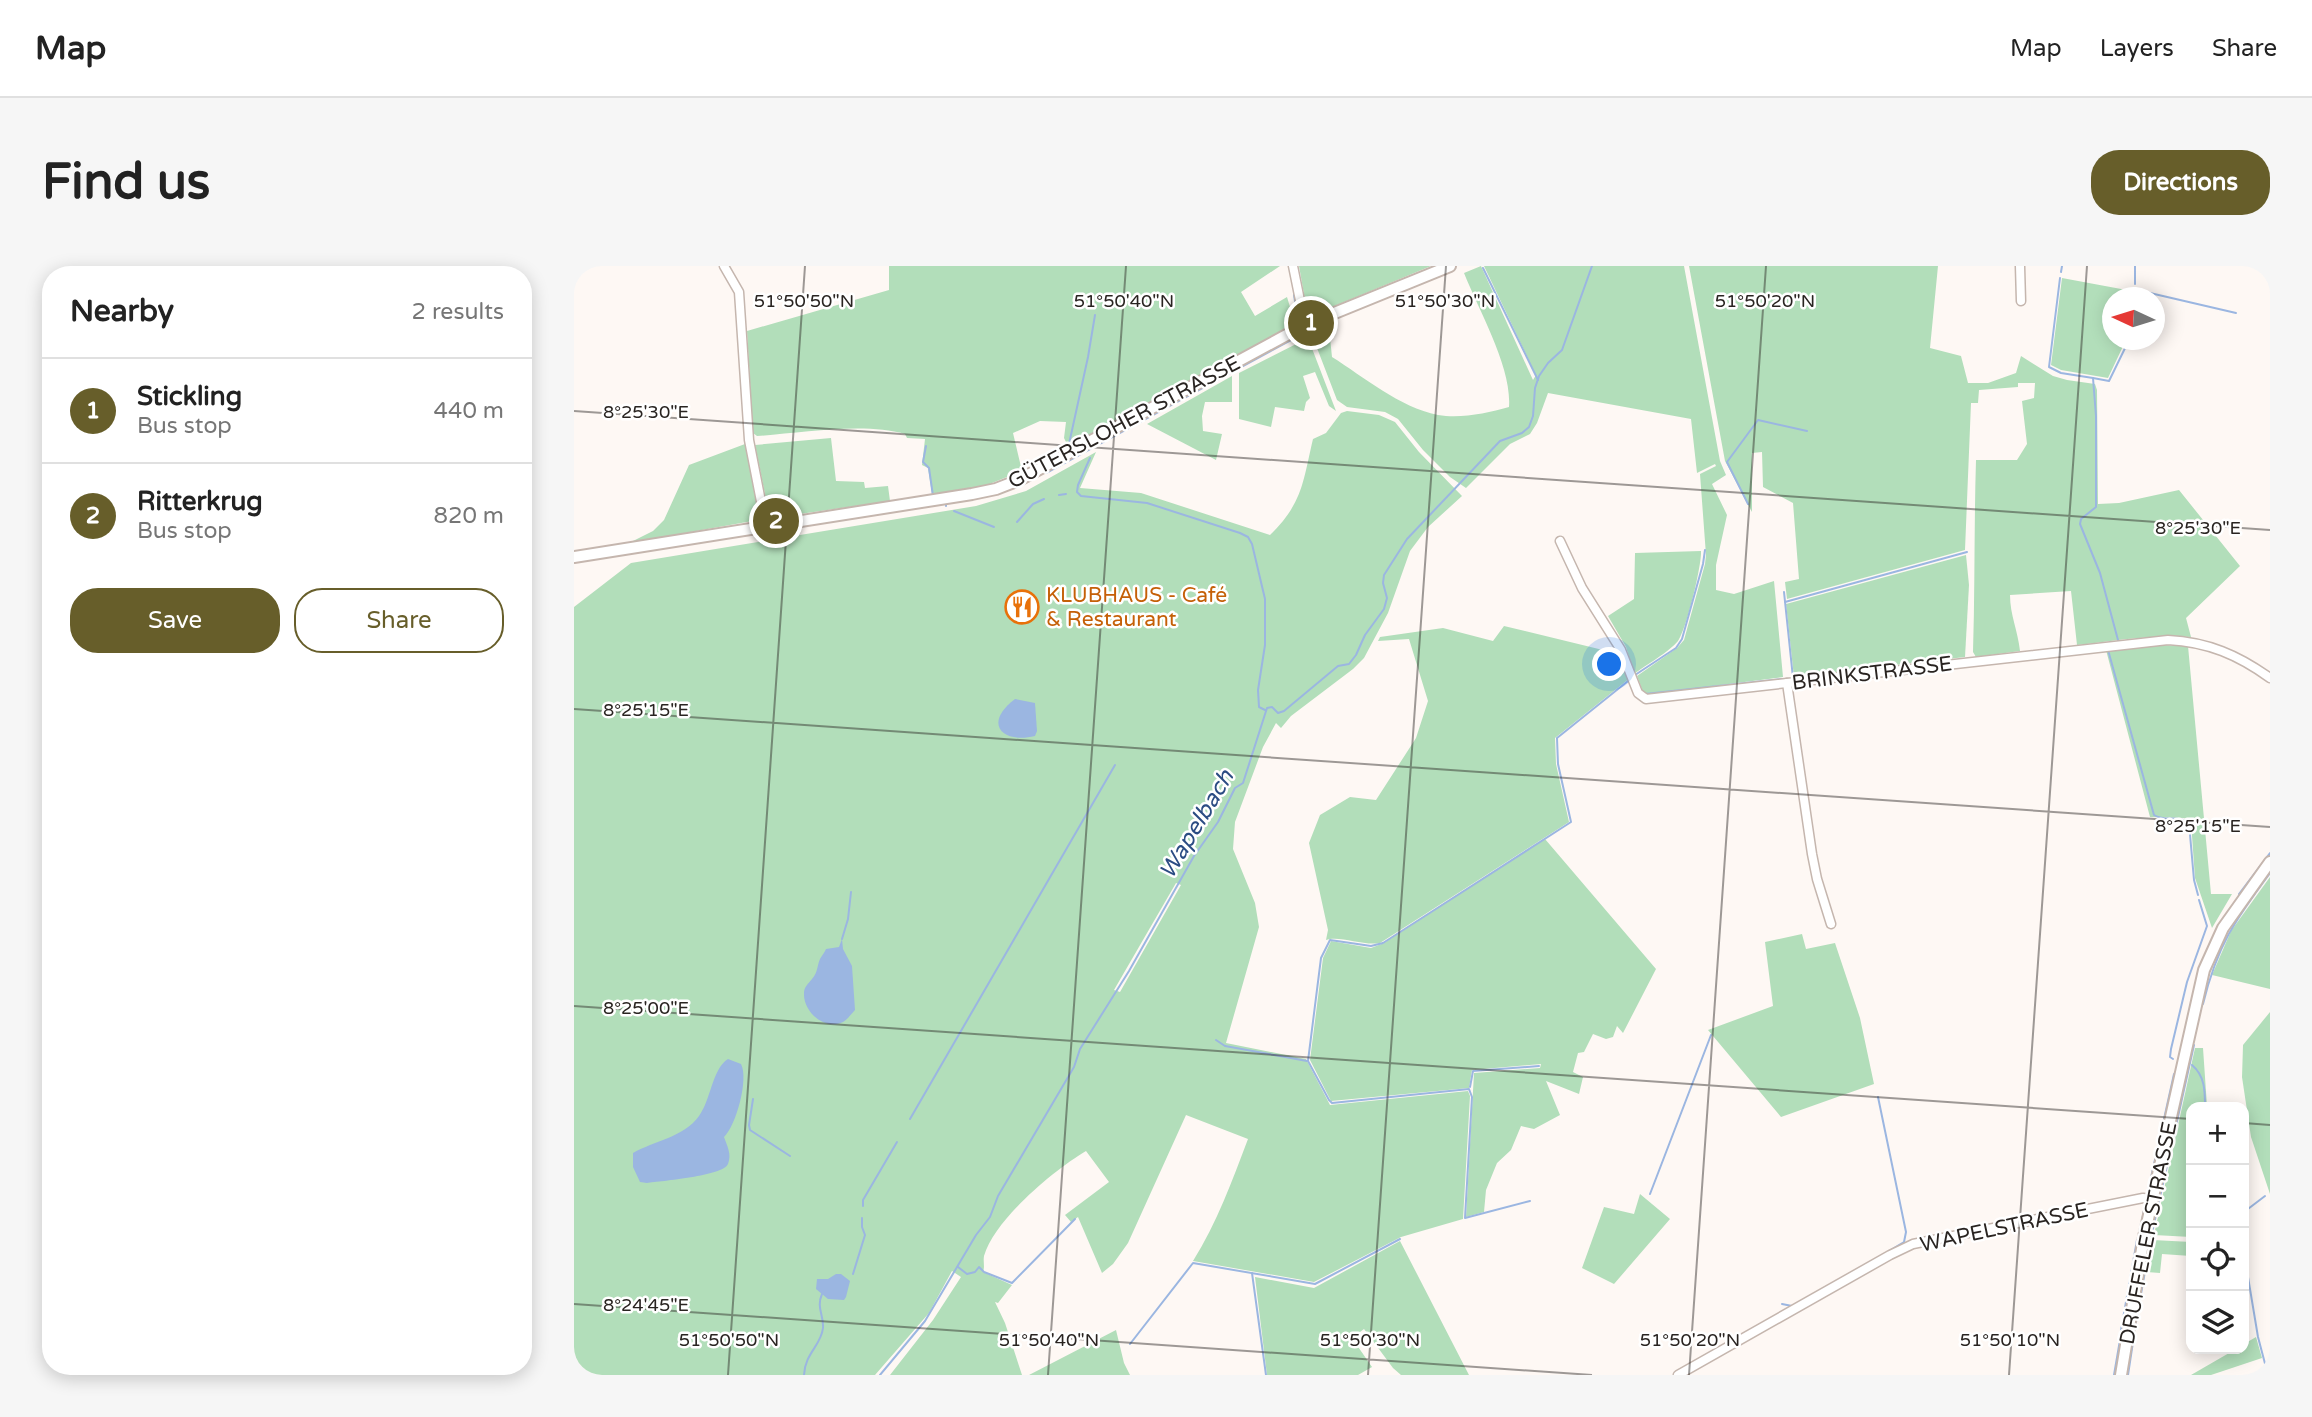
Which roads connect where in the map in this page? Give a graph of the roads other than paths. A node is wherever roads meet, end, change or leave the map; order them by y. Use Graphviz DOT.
graph roads {
  1 [pos="724,266"];
  2 [pos="1293,266"];
  3 [pos="1450,266"];
  4 [pos="2021,266"];
  5 [pos="2021,301"];
  6 [pos="1305,325"];
  7 [pos="766,527"];
  8 [pos="1560,541"];
  9 [pos="574,557"];
  10 [pos="2270,678"];
  11 [pos="1787,683"];
  12 [pos="2270,862"];
  13 [pos="1831,924"];
  14 [pos="2152,1199"];
  15 [pos="1678,1375"];
  16 [pos="2121,1375"];
  1 -- 7 [label="street"];
  2 -- 6 [label="street"];
  3 -- 6 [label="main road, GÜTERSLOHER STRASSE"];
  4 -- 5 [label="street"];
  6 -- 7 [label="main road, GÜTERSLOHER STRASSE"];
  7 -- 9 [label="main road, GÜTERSLOHER STRASSE"];
  8 -- 11 [label="street, BRINKSTRASSE"];
  10 -- 11 [label="street, BRINKSTRASSE"];
  11 -- 13 [label="street"];
  12 -- 14 [label="main road, DRUFFELER STRASSE"];
  14 -- 15 [label="street, WAPELSTRASSE"];
  14 -- 16 [label="main road, DRUFFELER STRASSE"];
}
